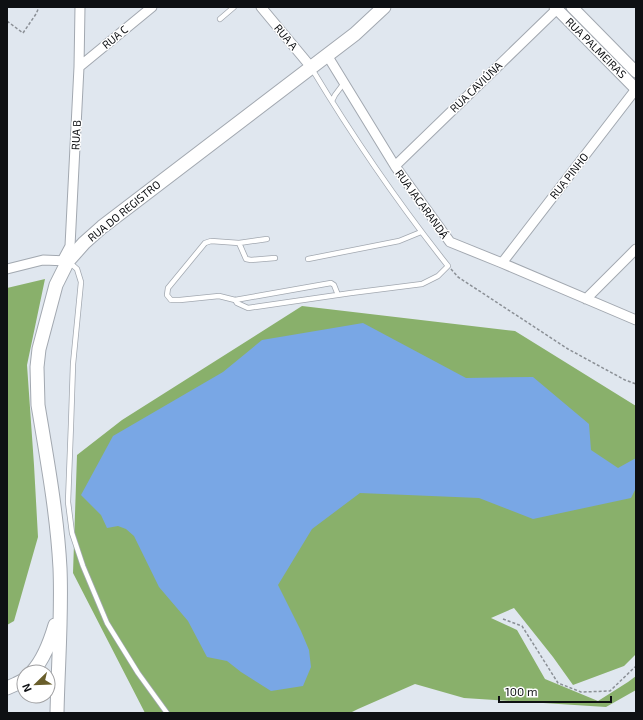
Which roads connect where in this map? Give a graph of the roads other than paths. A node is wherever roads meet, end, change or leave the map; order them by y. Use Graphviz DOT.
graph roads {
  1 [pos="80,7"];
  2 [pos="152,7"];
  3 [pos="234,7"];
  4 [pos="260,7"];
  5 [pos="384,7"];
  6 [pos="556,8"];
  7 [pos="575,8"];
  8 [pos="220,19"];
  9 [pos="327,55"];
  10 [pos="79,67"];
  11 [pos="311,67"];
  12 [pos="636,72"];
  13 [pos="344,83"];
  14 [pos="636,89"];
  15 [pos="332,101"];
  16 [pos="395,166"];
  17 [pos="421,232"];
  18 [pos="267,239"];
  19 [pos="239,243"];
  20 [pos="636,249"];
  21 [pos="275,258"];
  22 [pos="308,259"];
  23 [pos="65,261"];
  24 [pos="502,263"];
  25 [pos="7,269"];
  26 [pos="338,295"];
  27 [pos="586,299"];
  28 [pos="235,300"];
  29 [pos="636,320"];
  30 [pos="60,608"];
  31 [pos="38,664"];
  32 [pos="57,713"];
  33 [pos="166,713"];
  1 -- 10 [label="street, RUA B"];
  2 -- 10 [label="street, RUA C"];
  3 -- 8 [label="lane"];
  4 -- 11 [label="street, RUA A"];
  5 -- 9 [label="main road, RUA DO REGISTRO"];
  6 -- 14 [label="street, RUA PALMEIRAS"];
  6 -- 16 [label="street, RUA CAVIÚNA"];
  7 -- 12 [label="street, RUA PALMEIRAS"];
  9 -- 11 [label="main road, RUA DO REGISTRO"];
  9 -- 13 [label="street, RUA JACARANDÁ"];
  10 -- 23 [label="street, RUA B"];
  11 -- 15 [label="lane"];
  11 -- 23 [label="main road, RUA DO REGISTRO"];
  13 -- 15 [label="lane"];
  13 -- 16 [label="street, RUA JACARANDÁ"];
  14 -- 24 [label="street, RUA PINHO"];
  15 -- 17 [label="lane"];
  16 -- 24 [label="street, RUA JACARANDÁ"];
  17 -- 22 [label="lane"];
  17 -- 26 [label="lane"];
  18 -- 19 [label="lane"];
  19 -- 21 [label="lane"];
  19 -- 28 [label="lane"];
  20 -- 27 [label="street"];
  23 -- 25 [label="street"];
  23 -- 30 [label="main road, RUA DO REGISTRO"];
  23 -- 33 [label="lane"];
  24 -- 27 [label="street, RUA JACARANDÁ"];
  26 -- 28 [label="lane"];
  26 -- 28 [label="lane"];
  27 -- 29 [label="street, RUA JACARANDÁ"];
  30 -- 31 [label="main road"];
  30 -- 32 [label="main road, RUA DO REGISTRO"];
}
